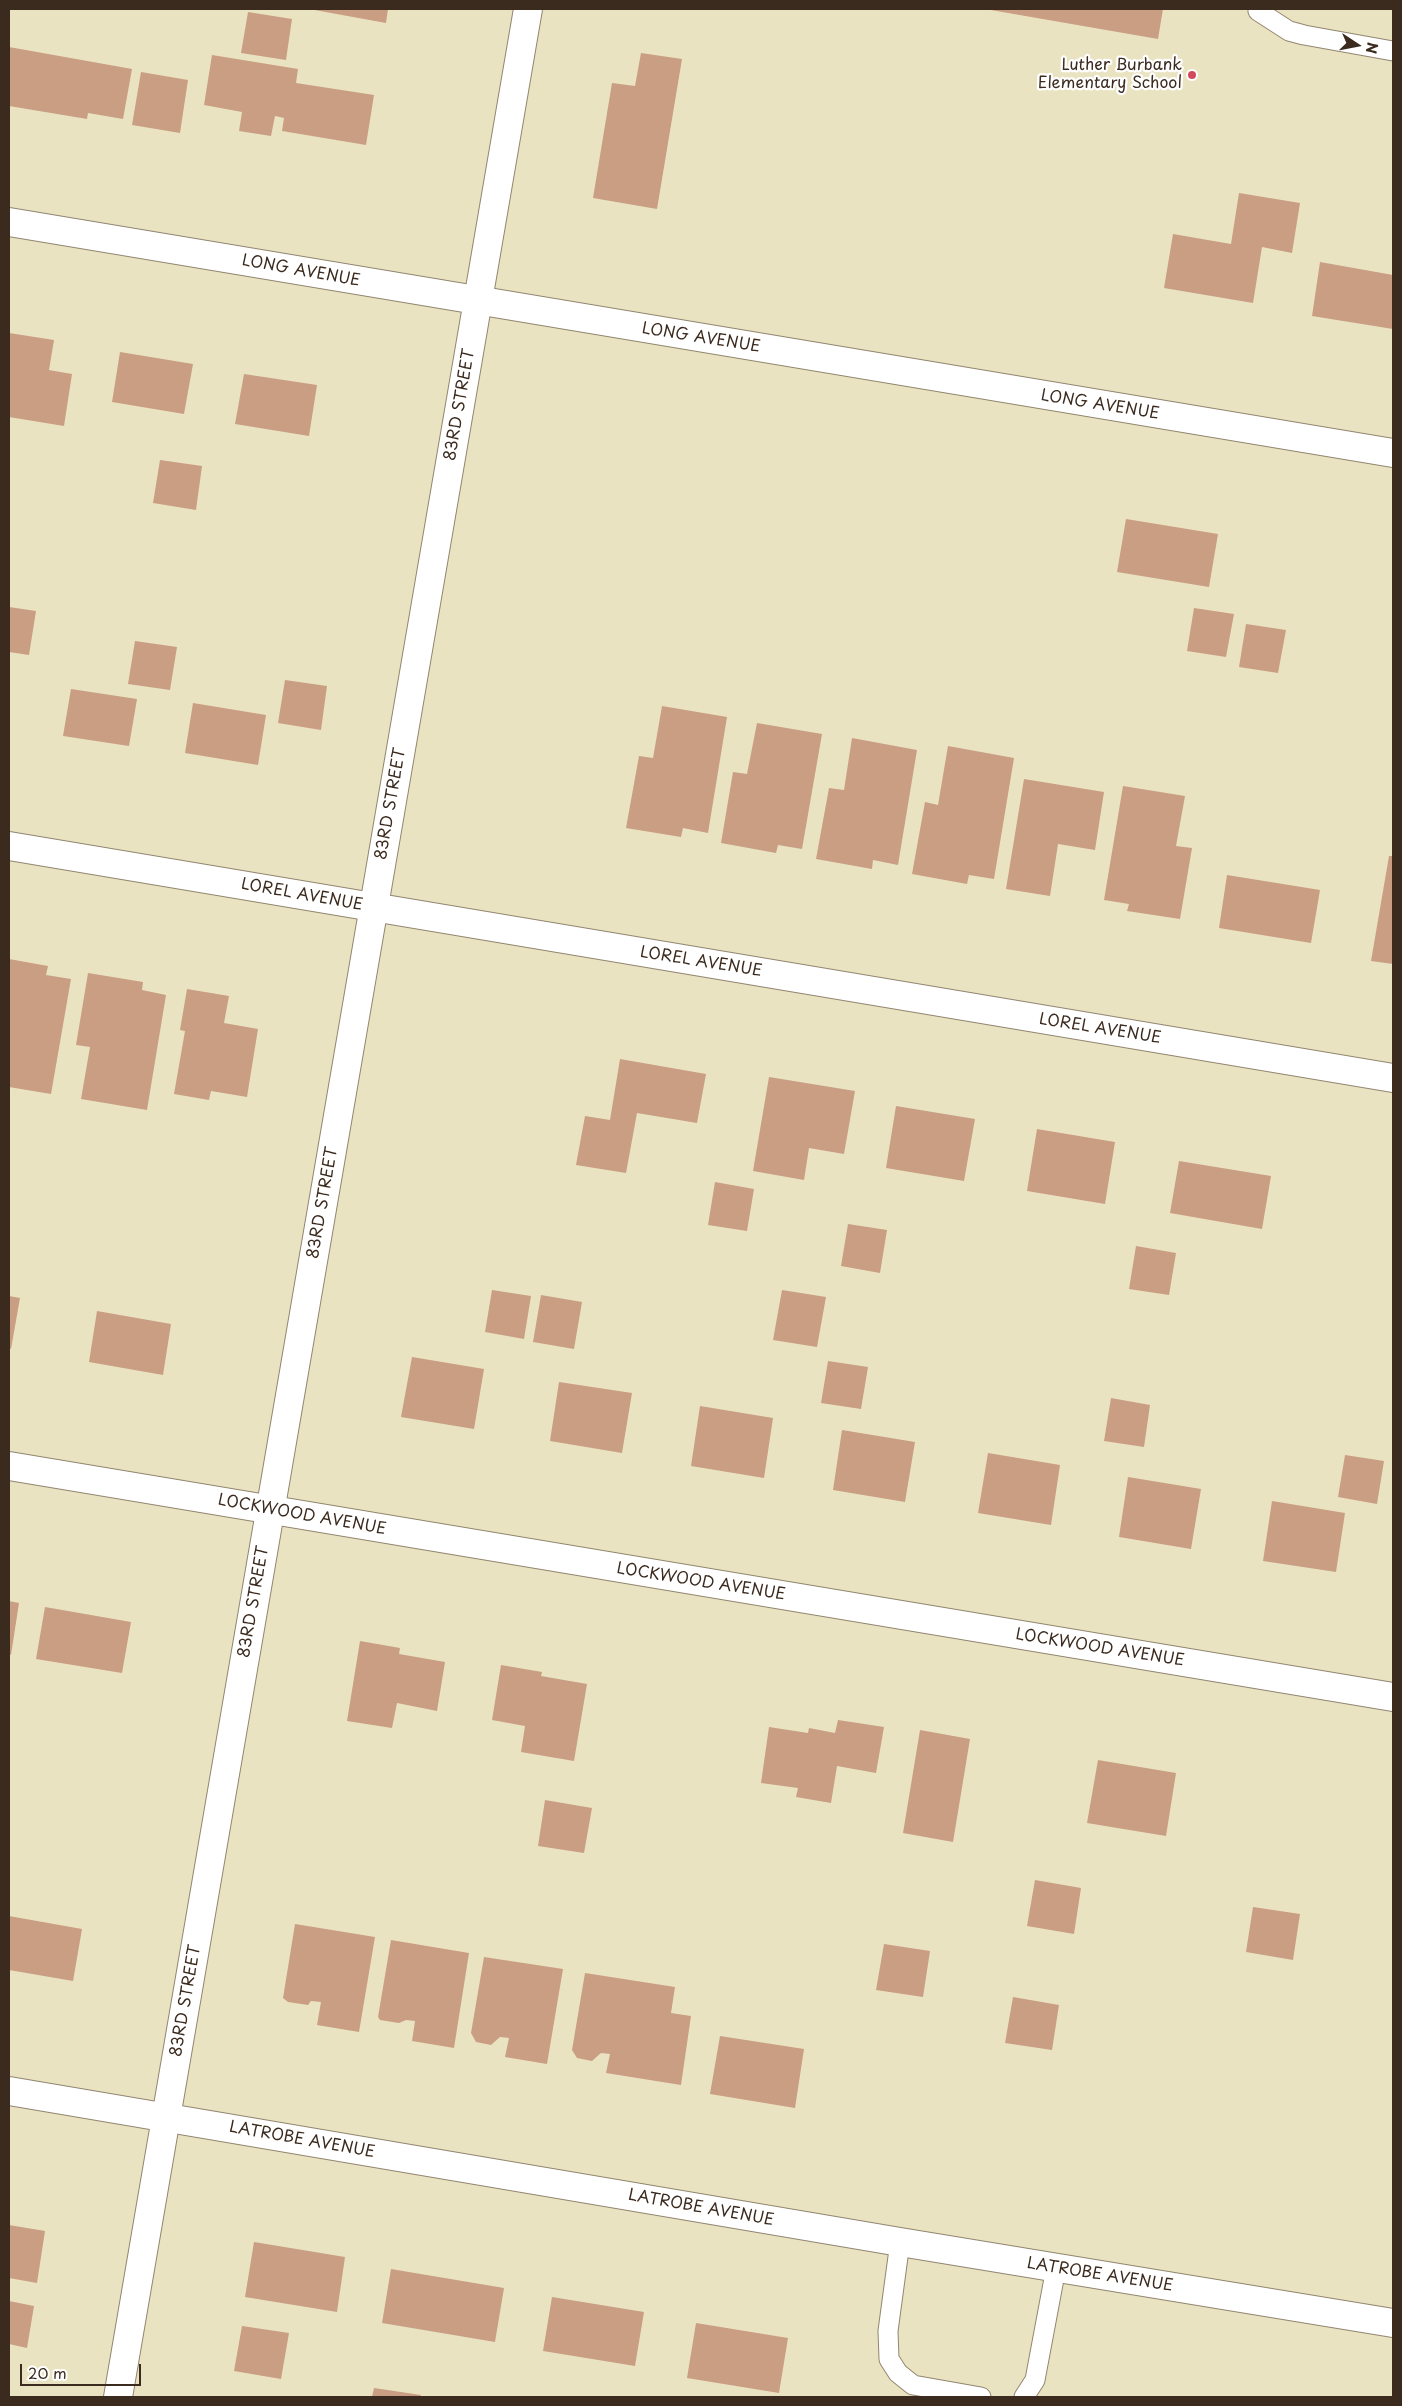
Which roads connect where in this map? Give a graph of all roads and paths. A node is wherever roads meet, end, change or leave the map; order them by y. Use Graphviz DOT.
graph roads {
  1 [pos="528,9"];
  2 [pos="1258,12"];
  3 [pos="1393,50"];
  4 [pos="9,222"];
  5 [pos="478,302"];
  6 [pos="1393,453"];
  7 [pos="9,846"];
  8 [pos="374,908"];
  9 [pos="1393,1078"];
  10 [pos="9,1466"];
  11 [pos="270,1510"];
  12 [pos="1393,1697"];
  13 [pos="9,2090"];
  14 [pos="166,2117"];
  15 [pos="900,2242"];
  16 [pos="1056,2268"];
  17 [pos="1393,2323"];
  18 [pos="118,2397"];
  19 [pos="981,2397"];
  20 [pos="1024,2397"];
  1 -- 5 [label="street, 83RD STREET"];
  2 -- 3 [label="lane"];
  4 -- 5 [label="street, LONG AVENUE"];
  5 -- 6 [label="street, LONG AVENUE"];
  5 -- 8 [label="street, 83RD STREET"];
  7 -- 8 [label="street, LOREL AVENUE"];
  8 -- 9 [label="street, LOREL AVENUE"];
  8 -- 11 [label="street, 83RD STREET"];
  10 -- 11 [label="street, LOCKWOOD AVENUE"];
  11 -- 12 [label="street, LOCKWOOD AVENUE"];
  11 -- 14 [label="street, 83RD STREET"];
  13 -- 14 [label="street, LATROBE AVENUE"];
  14 -- 15 [label="street, LATROBE AVENUE"];
  14 -- 18 [label="street, 83RD STREET"];
  15 -- 16 [label="street, LATROBE AVENUE"];
  15 -- 19 [label="lane"];
  16 -- 17 [label="street, LATROBE AVENUE"];
  16 -- 20 [label="lane"];
}
